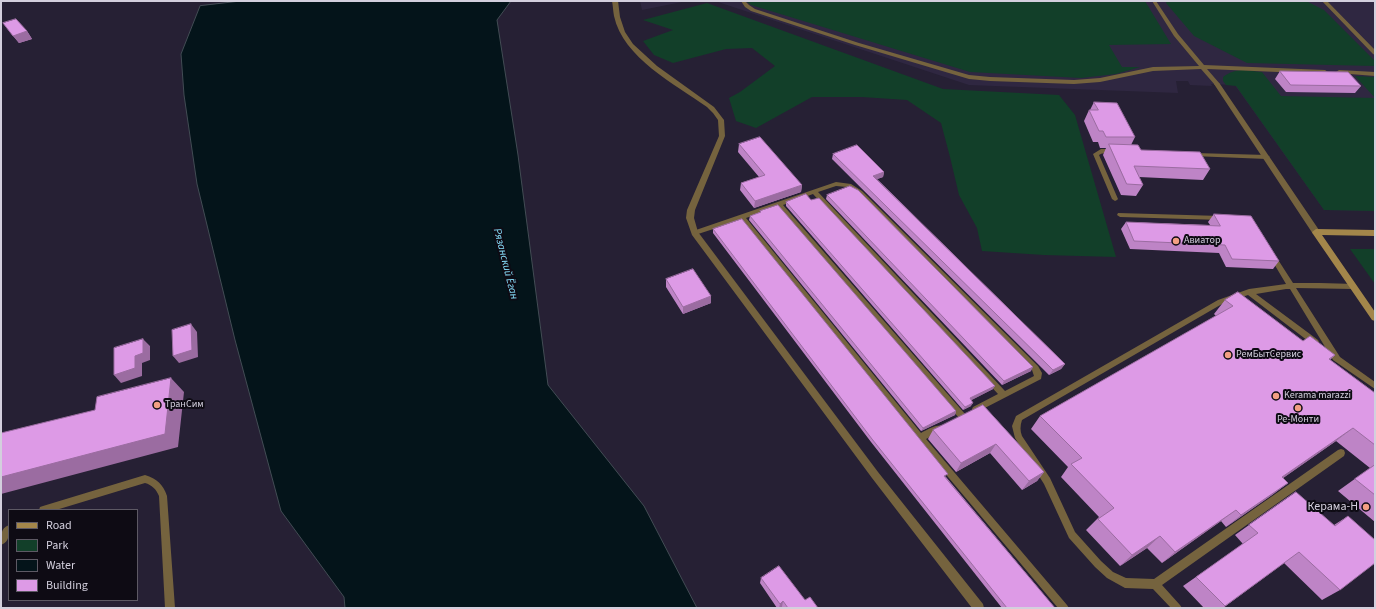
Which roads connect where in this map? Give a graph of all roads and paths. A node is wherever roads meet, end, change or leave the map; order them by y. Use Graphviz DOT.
graph roads {
  1 [pos="615,1"];
  2 [pos="743,1"];
  3 [pos="1154,1"];
  4 [pos="1324,1"];
  5 [pos="1375,53"];
  6 [pos="1204,67"];
  7 [pos="1328,72"];
  8 [pos="1336,72"];
  9 [pos="1375,74"];
  10 [pos="1217,84"];
  11 [pos="1117,152"];
  12 [pos="1188,154"];
  13 [pos="1267,157"];
  14 [pos="814,192"];
  15 [pos="1115,199"];
  16 [pos="779,204"];
  17 [pos="1120,215"];
  18 [pos="742,217"];
  19 [pos="1227,218"];
  20 [pos="1316,232"];
  21 [pos="695,233"];
  22 [pos="1375,233"];
  23 [pos="1267,248"];
  24 [pos="1290,286"];
  25 [pos="1353,286"];
  26 [pos="1249,292"];
  27 [pos="1375,318"];
  28 [pos="1338,360"];
  29 [pos="1375,386"];
  30 [pos="1004,395"];
  31 [pos="962,416"];
  32 [pos="955,420"];
  33 [pos="948,423"];
  34 [pos="920,438"];
  35 [pos="1341,453"];
  36 [pos="46,509"];
  37 [pos="8,530"];
  38 [pos="1,541"];
  39 [pos="1155,584"];
  40 [pos="170,608"];
  41 [pos="979,608"];
  42 [pos="1064,608"];
  43 [pos="1177,608"];
  1 -- 21 [label="street"];
  2 -- 6 [label="lane"];
  3 -- 6 [label="lane"];
  4 -- 5 [label="lane"];
  6 -- 7 [label="lane"];
  6 -- 10 [label="lane"];
  8 -- 9 [label="lane"];
  10 -- 13 [label="street"];
  11 -- 15 [label="lane"];
  12 -- 13 [label="lane"];
  13 -- 20 [label="street"];
  14 -- 16 [label="lane"];
  14 -- 30 [label="lane"];
  14 -- 30 [label="lane"];
  16 -- 18 [label="lane"];
  16 -- 31 [label="lane"];
  17 -- 19 [label="lane"];
  18 -- 21 [label="lane"];
  18 -- 34 [label="lane"];
  20 -- 22 [label="main road"];
  20 -- 25 [label="main road"];
  21 -- 41 [label="street"];
  23 -- 24 [label="lane"];
  24 -- 25 [label="lane"];
  24 -- 26 [label="lane"];
  24 -- 28 [label="lane"];
  25 -- 27 [label="main road"];
  26 -- 28 [label="lane"];
  26 -- 39 [label="lane"];
  28 -- 29 [label="lane"];
  30 -- 31 [label="lane"];
  31 -- 32 [label="lane"];
  33 -- 34 [label="lane"];
  34 -- 42 [label="lane"];
  35 -- 39 [label="lane"];
  36 -- 40 [label="lane"];
  37 -- 38 [label="lane"];
  39 -- 43 [label="lane"];
}
